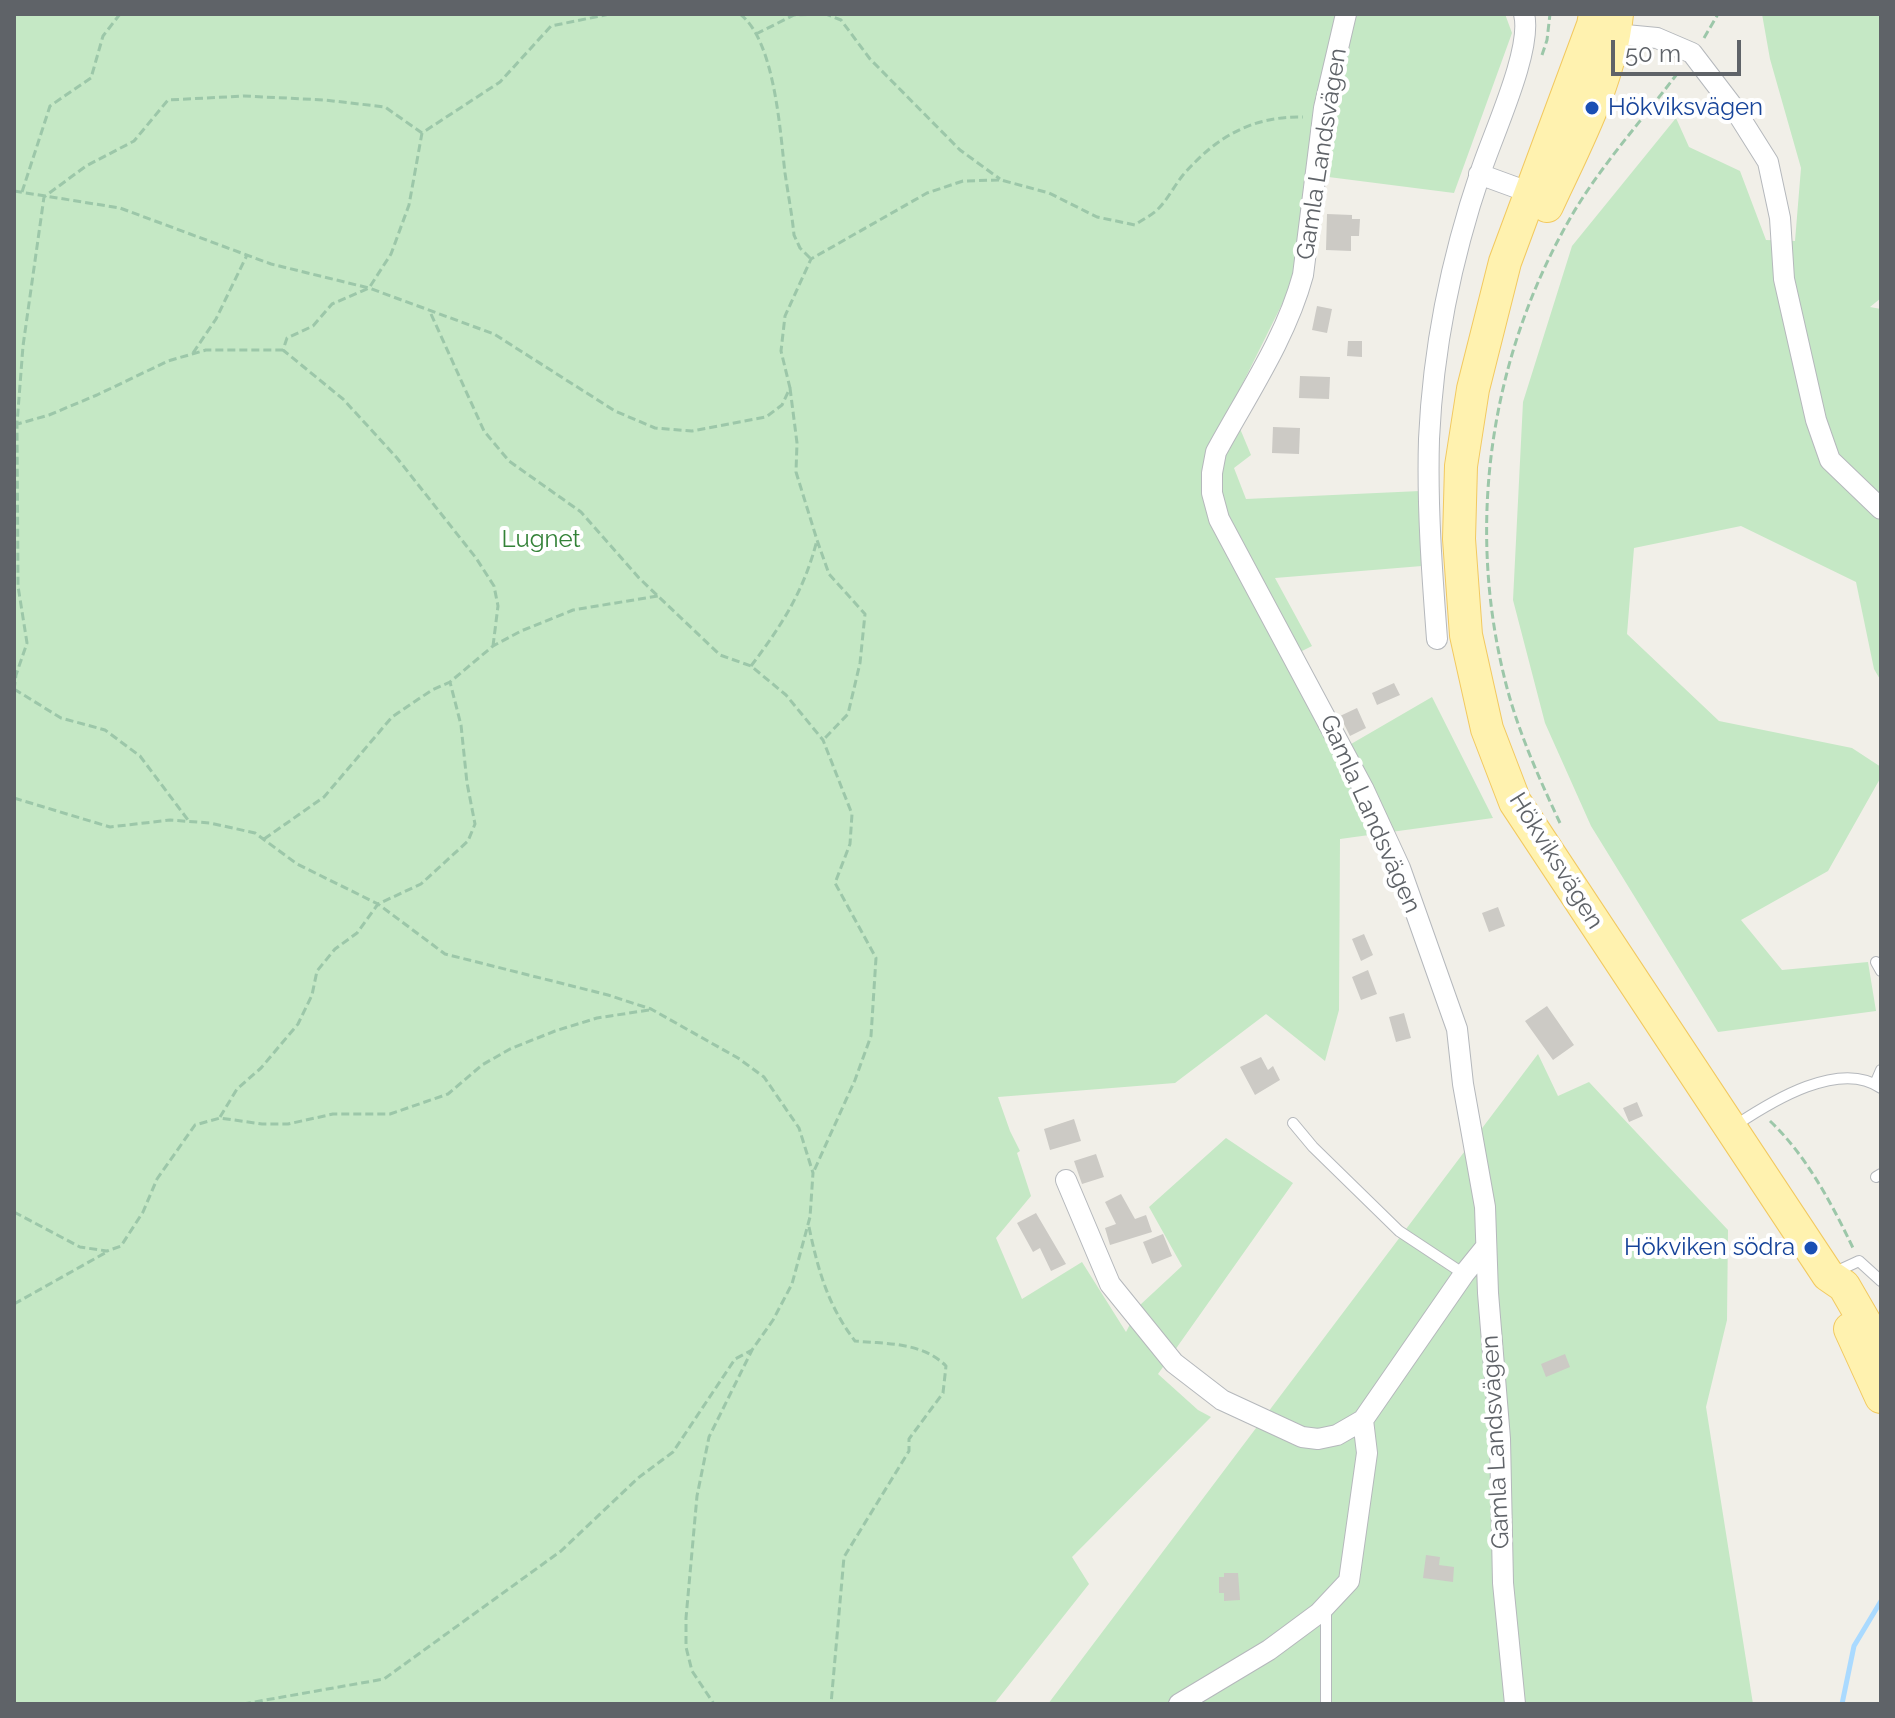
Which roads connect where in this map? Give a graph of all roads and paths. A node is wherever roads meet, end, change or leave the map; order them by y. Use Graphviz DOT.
graph roads {
  1 [pos="120,14"];
  2 [pos="610,14"];
  3 [pos="740,14"];
  4 [pos="1346,14"];
  5 [pos="1524,14"];
  6 [pos="1718,14"];
  7 [pos="1604,23"];
  8 [pos="756,34"];
  9 [pos="1692,53"];
  10 [pos="1323,117"];
  11 [pos="422,133"];
  12 [pos="1479,174"];
  13 [pos="1001,180"];
  14 [pos="14,191"];
  15 [pos="22,192"];
  16 [pos="44,197"];
  17 [pos="1540,197"];
  18 [pos="247,255"];
  19 [pos="811,259"];
  20 [pos="369,288"];
  21 [pos="430,312"];
  22 [pos="283,350"];
  23 [pos="192,354"];
  24 [pos="790,388"];
  25 [pos="16,424"];
  26 [pos="1881,509"];
  27 [pos="817,540"];
  28 [pos="658,596"];
  29 [pos="1437,639"];
  30 [pos="493,646"];
  31 [pos="751,666"];
  32 [pos="450,682"];
  33 [pos="14,689"];
  34 [pos="823,740"];
  35 [pos="14,798"];
  36 [pos="189,821"];
  37 [pos="1563,829"];
  38 [pos="263,839"];
  39 [pos="378,904"];
  40 [pos="651,1009"];
  41 [pos="1881,1070"];
  42 [pos="1878,1086"];
  43 [pos="1759,1110"];
  44 [pos="220,1118"];
  45 [pos="1293,1123"];
  46 [pos="1731,1128"];
  47 [pos="813,1173"];
  48 [pos="1066,1180"];
  49 [pos="14,1212"];
  50 [pos="808,1224"];
  51 [pos="1485,1248"];
  52 [pos="107,1251"];
  53 [pos="1859,1261"];
  54 [pos="1464,1274"];
  55 [pos="1828,1275"];
  56 [pos="1881,1281"];
  57 [pos="14,1304"];
  58 [pos="752,1350"];
  59 [pos="1881,1350"];
  60 [pos="1881,1397"];
  61 [pos="1363,1420"];
  62 [pos="1326,1607"];
  63 [pos="243,1704"];
  64 [pos="714,1704"];
  65 [pos="831,1704"];
  66 [pos="1179,1704"];
  67 [pos="1326,1704"];
  68 [pos="1515,1704"];
  1 -- 15 [label="path"];
  2 -- 11 [label="path"];
  3 -- 8 [label="path"];
  4 -- 10 [label="street, Gamla Landsvägen"];
  5 -- 12 [label="street"];
  6 -- 9 [label="path"];
  7 -- 9 [label="street, Hökviksvägen"];
  7 -- 17 [label="main road, Hökviksvägen"];
  8 -- 13 [label="path"];
  8 -- 19 [label="path"];
  9 -- 26 [label="street"];
  9 -- 37 [label="path"];
  10 -- 13 [label="path"];
  10 -- 51 [label="street, Gamla Landsvägen"];
  11 -- 16 [label="path"];
  11 -- 20 [label="path"];
  12 -- 17 [label="street"];
  12 -- 29 [label="street"];
  13 -- 19 [label="path"];
  14 -- 15 [label="path"];
  15 -- 16 [label="path"];
  16 -- 18 [label="path"];
  16 -- 25 [label="path"];
  17 -- 46 [label="main road, Hökviksvägen"];
  18 -- 20 [label="path"];
  18 -- 23 [label="path"];
  19 -- 24 [label="path"];
  20 -- 21 [label="path"];
  20 -- 22 [label="path"];
  21 -- 24 [label="path"];
  21 -- 28 [label="path"];
  22 -- 23 [label="path"];
  22 -- 30 [label="path"];
  23 -- 25 [label="path"];
  24 -- 27 [label="path"];
  25 -- 33 [label="path"];
  27 -- 31 [label="path"];
  27 -- 34 [label="path"];
  28 -- 30 [label="path"];
  28 -- 31 [label="path"];
  30 -- 32 [label="path"];
  31 -- 34 [label="path"];
  32 -- 38 [label="path"];
  32 -- 39 [label="path"];
  33 -- 36 [label="path"];
  34 -- 47 [label="path"];
  35 -- 36 [label="path"];
  36 -- 38 [label="path"];
  38 -- 39 [label="path"];
  39 -- 40 [label="path"];
  39 -- 44 [label="path"];
  40 -- 44 [label="path"];
  40 -- 47 [label="path"];
  41 -- 42 [label="lane"];
  42 -- 43 [label="lane"];
  43 -- 46 [label="lane"];
  43 -- 53 [label="path"];
  44 -- 52 [label="path"];
  45 -- 54 [label="lane"];
  46 -- 55 [label="main road, Hökviksvägen"];
  47 -- 50 [label="path"];
  48 -- 61 [label="street"];
  49 -- 52 [label="path"];
  50 -- 58 [label="path"];
  50 -- 65 [label="path"];
  51 -- 54 [label="street"];
  51 -- 68 [label="street, Gamla Landsvägen"];
  52 -- 57 [label="path"];
  53 -- 55 [label="lane"];
  53 -- 56 [label="lane"];
  54 -- 61 [label="street"];
  55 -- 59 [label="main road, Hökviksvägen"];
  55 -- 60 [label="main road, Hökviksvägen"];
  58 -- 63 [label="path"];
  58 -- 64 [label="path"];
  61 -- 62 [label="street"];
  62 -- 66 [label="street"];
  62 -- 67 [label="lane"];
}
